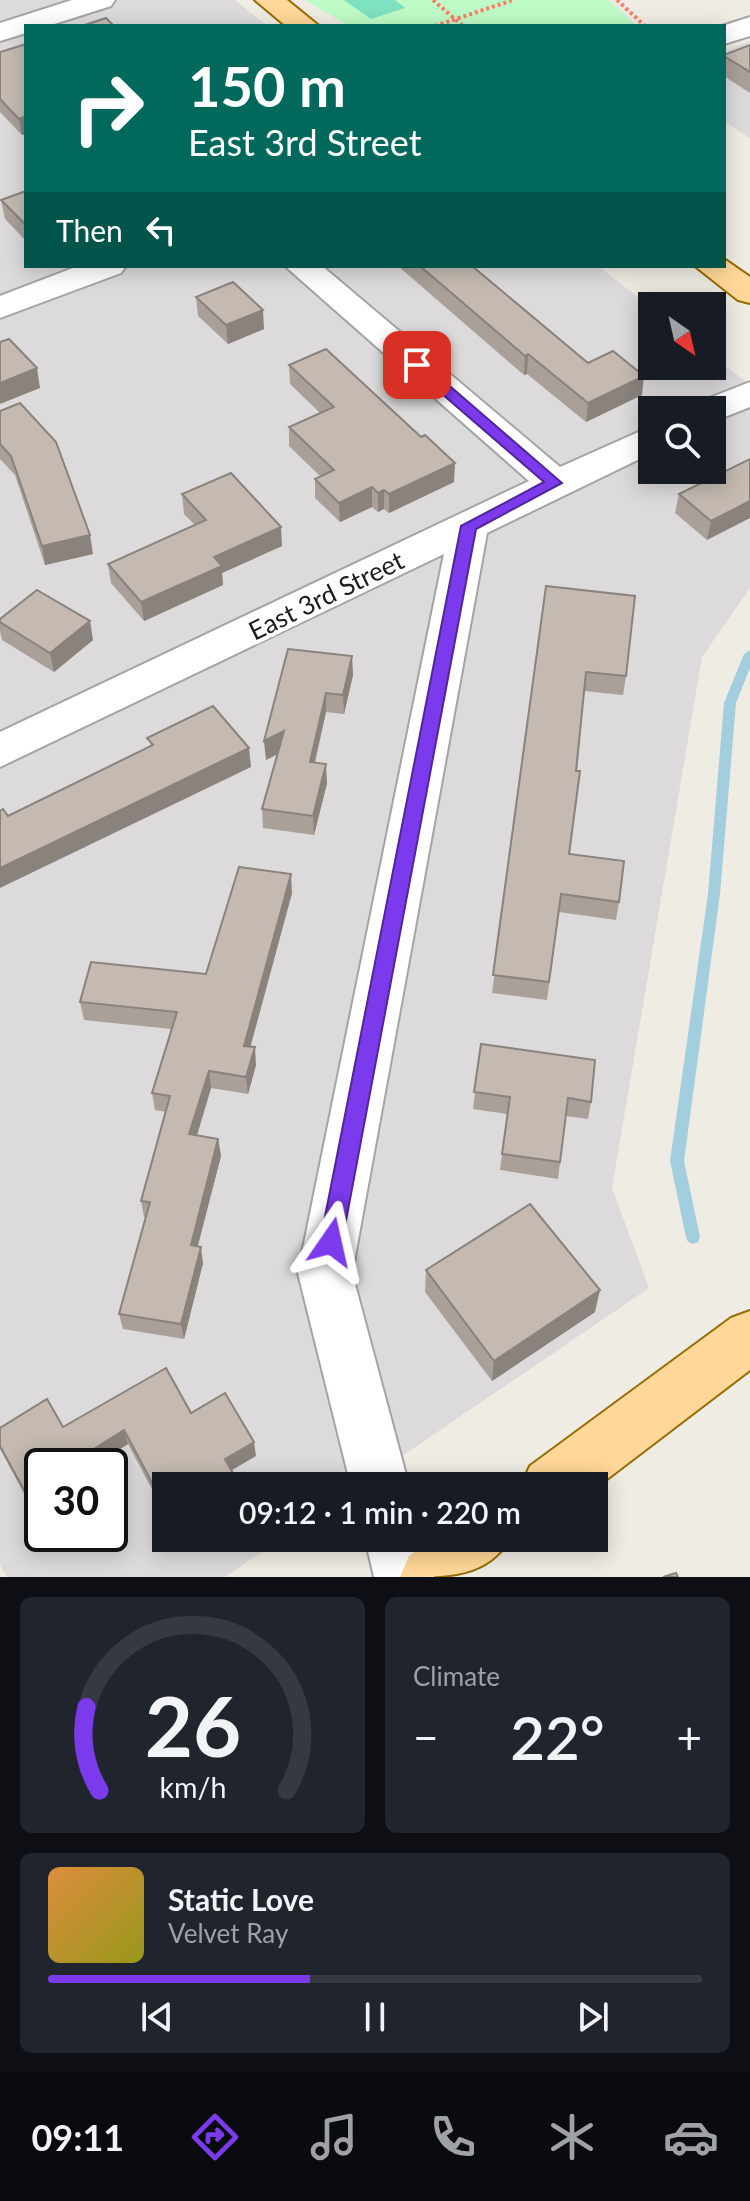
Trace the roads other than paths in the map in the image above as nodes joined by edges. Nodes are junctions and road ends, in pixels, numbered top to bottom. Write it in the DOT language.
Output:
graph roads {
  1 [pos="101,0"];
  2 [pos="269,0"];
  3 [pos="24,24"];
  4 [pos="25,24"];
  5 [pos="302,24"];
  6 [pos="0,32"];
  7 [pos="104,268"];
  8 [pos="304,268"];
  9 [pos="715,268"];
  10 [pos="750,293"];
  11 [pos="0,308"];
  12 [pos="750,393"];
  13 [pos="726,404"];
  14 [pos="638,444"];
  15 [pos="555,483"];
  16 [pos="469,526"];
  17 [pos="0,751"];
  18 [pos="750,1337"];
  19 [pos="376,1472"];
  20 [pos="569,1472"];
  21 [pos="398,1552"];
  22 [pos="463,1552"];
  23 [pos="404,1577"];
  24 [pos="430,1577"];
  1 -- 4 [label="street"];
  2 -- 5 [label="main road"];
  3 -- 6 [label="street"];
  7 -- 11 [label="street"];
  8 -- 15 [label="street"];
  9 -- 10 [label="main road"];
  12 -- 13 [label="street"];
  14 -- 15 [label="street, East 3rd Street"];
  15 -- 16 [label="street, East 3rd Street"];
  16 -- 17 [label="street, East 3rd Street"];
  16 -- 19 [label="street"];
  18 -- 20 [label="main road"];
  21 -- 23 [label="street"];
  22 -- 24 [label="main road"];
}
